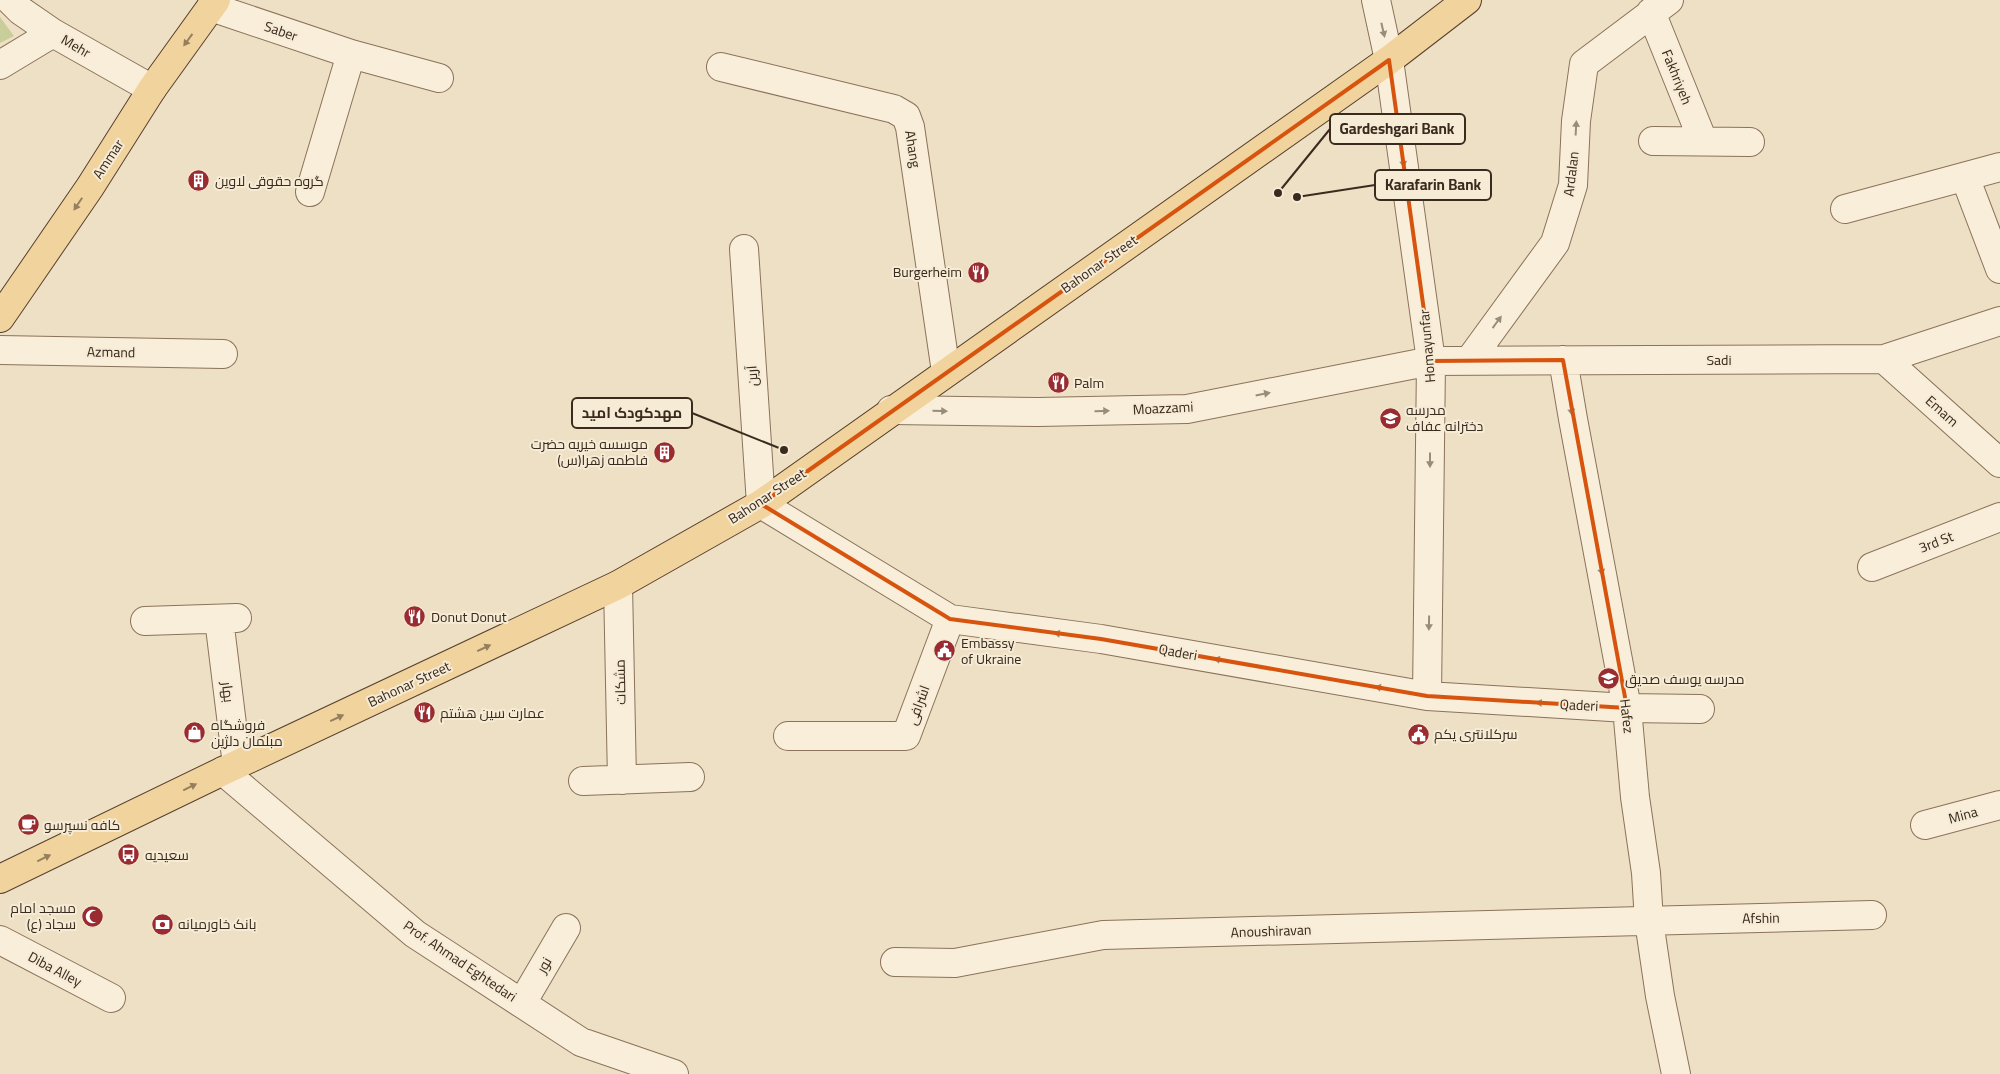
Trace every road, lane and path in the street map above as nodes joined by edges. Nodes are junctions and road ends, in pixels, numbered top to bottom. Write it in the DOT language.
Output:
graph roads {
  1 [pos="10,0"];
  2 [pos="1376,0"];
  3 [pos="1467,0"];
  4 [pos="214,4"];
  5 [pos="1660,6"];
  6 [pos="53,33"];
  7 [pos="350,54"];
  8 [pos="1389,60"];
  9 [pos="0,64"];
  10 [pos="721,66"];
  11 [pos="439,78"];
  12 [pos="152,89"];
  13 [pos="1653,141"];
  14 [pos="1703,141"];
  15 [pos="1750,142"];
  16 [pos="2000,167"];
  17 [pos="1965,177"];
  18 [pos="310,192"];
  19 [pos="1845,209"];
  20 [pos="744,249"];
  21 [pos="2000,269"];
  22 [pos="0,318"];
  23 [pos="2000,321"];
  24 [pos="0,350"];
  25 [pos="223,354"];
  26 [pos="1884,359"];
  27 [pos="1563,360"];
  28 [pos="1431,361"];
  29 [pos="1469,361"];
  30 [pos="946,372"];
  31 [pos="891,410"];
  32 [pos="2000,463"];
  33 [pos="761,504"];
  34 [pos="2000,517"];
  35 [pos="1872,567"];
  36 [pos="618,585"];
  37 [pos="950,618"];
  38 [pos="145,621"];
  39 [pos="1427,696"];
  40 [pos="1627,708"];
  41 [pos="1700,709"];
  42 [pos="788,736"];
  43 [pos="230,768"];
  44 [pos="690,777"];
  45 [pos="622,780"];
  46 [pos="583,781"];
  47 [pos="2000,805"];
  48 [pos="1925,825"];
  49 [pos="0,879"];
  50 [pos="1872,915"];
  51 [pos="1649,921"];
  52 [pos="566,928"];
  53 [pos="0,940"];
  54 [pos="895,962"];
  55 [pos="111,998"];
  56 [pos="522,1003"];
  57 [pos="641,1068"];
  58 [pos="674,1074"];
  59 [pos="1676,1074"];
  1 -- 6 [label="street"];
  2 -- 8 [label="street, Homayunfar, one-way"];
  3 -- 8 [label="main road, Bahonar Street"];
  4 -- 7 [label="street, Saber"];
  4 -- 12 [label="main road, Ammar, one-way"];
  5 -- 14 [label="street, Fakhriyeh"];
  29 -- 5 [label="street, Ardalan, one-way"];
  6 -- 9 [label="street, Mehr"];
  6 -- 12 [label="street, Mehr"];
  7 -- 11 [label="street, Saber"];
  7 -- 18 [label="street"];
  8 -- 28 [label="street, Homayunfar, one-way"];
  8 -- 30 [label="main road, Bahonar Street"];
  10 -- 30 [label="street, Ahang"];
  12 -- 22 [label="main road, Ammar, one-way"];
  13 -- 14 [label="street"];
  14 -- 15 [label="street"];
  16 -- 17 [label="street"];
  17 -- 19 [label="street"];
  17 -- 21 [label="street"];
  20 -- 33 [label="street, آرین"];
  23 -- 26 [label="street, Sadi"];
  24 -- 25 [label="street, Azmand"];
  26 -- 27 [label="street, Sadi"];
  26 -- 32 [label="street, Emam"];
  27 -- 29 [label="street, Sadi"];
  27 -- 40 [label="street, Hafez, one-way"];
  28 -- 29 [label="street, Sadi"];
  31 -- 28 [label="street, Moazzami, one-way"];
  28 -- 39 [label="street, Homayunfar, one-way"];
  30 -- 31 [label="main road, Bahonar Street"];
  31 -- 33 [label="main road, Bahonar Street"];
  33 -- 36 [label="main road, Bahonar Street"];
  33 -- 37 [label="street, Qaderi"];
  34 -- 35 [label="street, 3rd St"];
  43 -- 36 [label="main road, Bahonar Street, one-way"];
  36 -- 45 [label="street, مشکات"];
  39 -- 37 [label="street, Qaderi, one-way"];
  37 -- 42 [label="street, اشرافی"];
  38 -- 43 [label="street, بهار"];
  40 -- 39 [label="street, Qaderi, one-way"];
  40 -- 41 [label="street, Qaderi"];
  40 -- 51 [label="street, Hafez"];
  49 -- 43 [label="main road, Bahonar Street, one-way"];
  43 -- 56 [label="street, Prof. Ahmad Eghtedari"];
  44 -- 45 [label="street"];
  45 -- 46 [label="street"];
  47 -- 48 [label="street, Mina"];
  50 -- 51 [label="street, Afshin"];
  51 -- 54 [label="street, Anoushiravan"];
  51 -- 59 [label="street, Hafez"];
  52 -- 56 [label="street, نور"];
  53 -- 55 [label="street, Diba Alley"];
  56 -- 57 [label="street, Prof. Ahmad Eghtedari"];
  57 -- 58 [label="street, Prof. Ahmad Eghtedari"];
}
